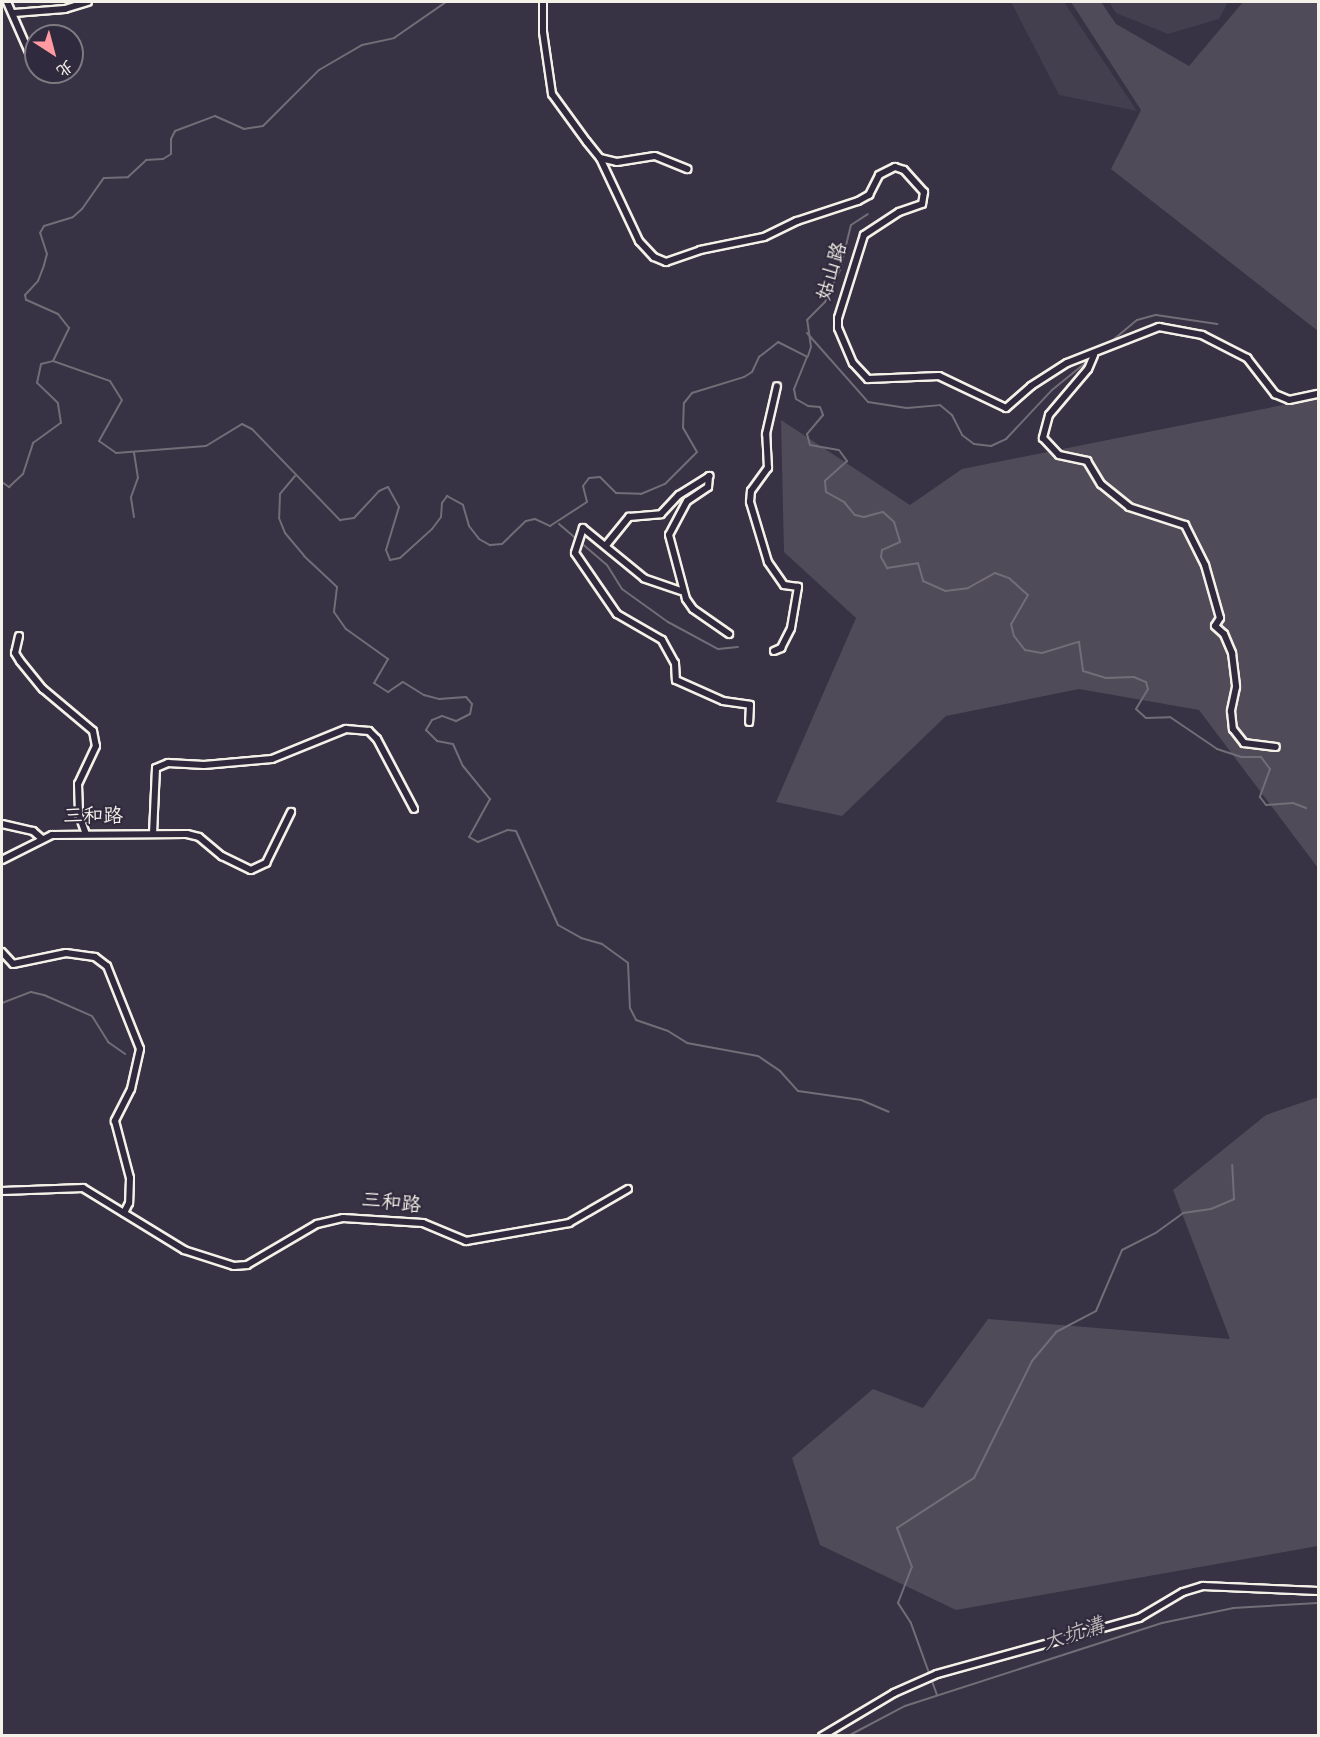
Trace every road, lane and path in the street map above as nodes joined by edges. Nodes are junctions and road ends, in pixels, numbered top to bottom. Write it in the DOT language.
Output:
graph roads {
  1 [pos="7,2"];
  2 [pos="88,2"];
  3 [pos="543,2"];
  4 [pos="14,12"];
  5 [pos="24,39"];
  6 [pos="600,158"];
  7 [pos="688,169"];
  8 [pos="1094,355"];
  9 [pos="777,386"];
  10 [pos="1318,394"];
  11 [pos="607,544"];
  12 [pos="681,591"];
  13 [pos="729,634"];
  14 [pos="19,636"];
  15 [pos="774,651"];
  16 [pos="748,722"];
  17 [pos="1276,747"];
  18 [pos="414,809"];
  19 [pos="291,813"];
  20 [pos="2,824"];
  21 [pos="86,834"];
  22 [pos="153,834"];
  23 [pos="41,838"];
  24 [pos="2,860"];
  25 [pos="2,952"];
  26 [pos="628,1189"];
  27 [pos="2,1191"];
  28 [pos="124,1213"];
  29 [pos="1318,1591"];
  30 [pos="822,1736"];
  1 -- 4 [label="street"];
  2 -- 4 [label="street"];
  3 -- 6 [label="street, 姑山路"];
  4 -- 5 [label="street"];
  6 -- 7 [label="street"];
  6 -- 8 [label="street, 姑山路"];
  8 -- 10 [label="street"];
  8 -- 17 [label="street"];
  9 -- 15 [label="street"];
  11 -- 12 [label="street"];
  11 -- 12 [label="street"];
  11 -- 16 [label="street"];
  12 -- 13 [label="street"];
  14 -- 21 [label="street"];
  18 -- 22 [label="street"];
  19 -- 22 [label="street, 三和路"];
  20 -- 23 [label="street"];
  21 -- 22 [label="street, 三和路"];
  21 -- 23 [label="street, 三和路"];
  23 -- 24 [label="street, 三和路"];
  25 -- 28 [label="street"];
  26 -- 28 [label="street, 三和路"];
  27 -- 28 [label="street, 三和路"];
  29 -- 30 [label="street"];
}
